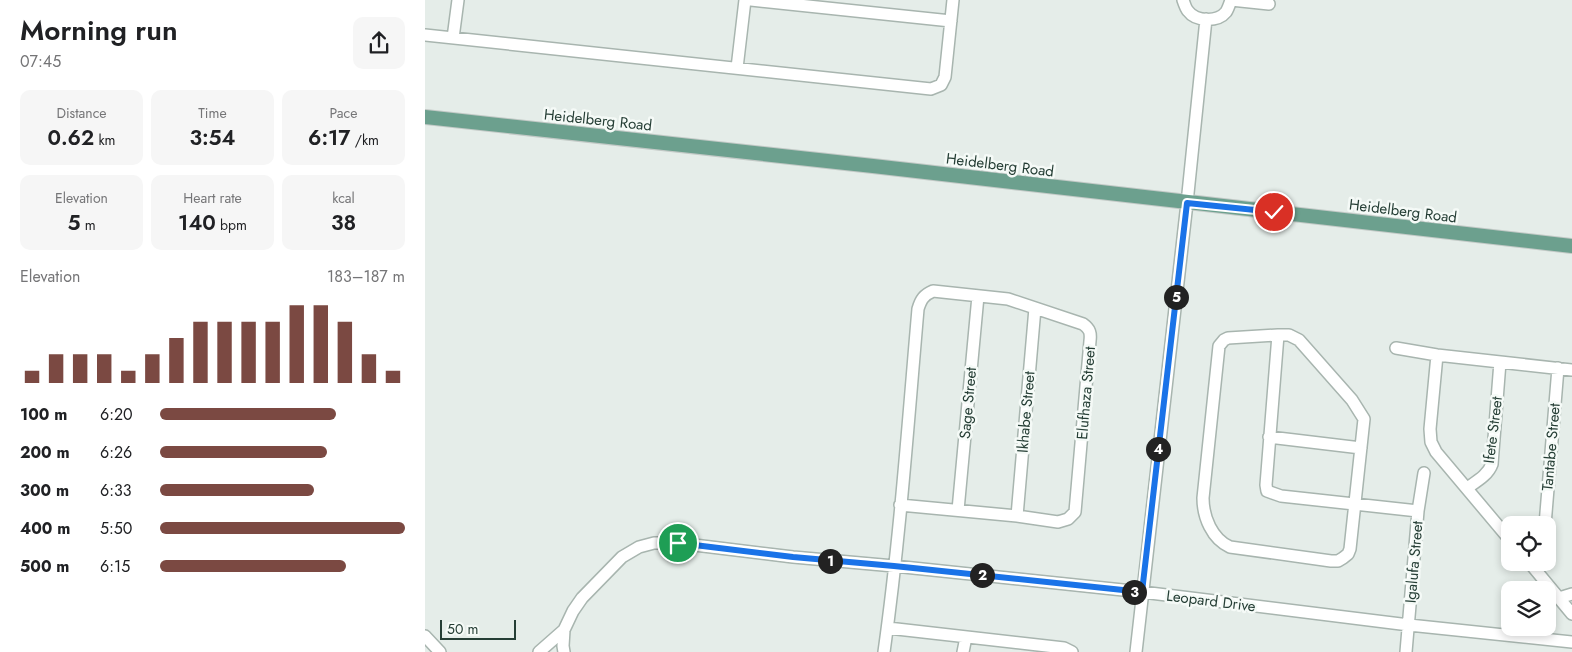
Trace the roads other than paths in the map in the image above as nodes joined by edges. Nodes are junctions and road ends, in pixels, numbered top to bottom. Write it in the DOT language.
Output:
graph roads {
  1 [pos="458,0"];
  2 [pos="745,0"];
  3 [pos="751,0"];
  4 [pos="953,0"];
  5 [pos="1183,0"];
  6 [pos="1231,0"];
  7 [pos="1269,4"];
  8 [pos="1206,19"];
  9 [pos="951,21"];
  10 [pos="425,35"];
  11 [pos="453,38"];
  12 [pos="737,68"];
  13 [pos="425,117"];
  14 [pos="1187,203"];
  15 [pos="1572,246"];
  16 [pos="978,296"];
  17 [pos="1035,308"];
  18 [pos="1278,335"];
  19 [pos="1395,348"];
  20 [pos="1437,356"];
  21 [pos="1500,362"];
  22 [pos="1558,368"];
  23 [pos="1572,370"];
  24 [pos="1269,437"];
  25 [pos="1361,448"];
  26 [pos="1424,473"];
  27 [pos="1467,488"];
  28 [pos="1356,504"];
  29 [pos="900,505"];
  30 [pos="958,510"];
  31 [pos="1418,511"];
  32 [pos="1017,516"];
  33 [pos="1546,516"];
  34 [pos="1501,529"];
  35 [pos="894,566"];
  36 [pos="1536,571"];
  37 [pos="1142,592"];
  38 [pos="1572,594"];
  39 [pos="1559,598"];
  40 [pos="1572,614"];
  41 [pos="1409,625"];
  42 [pos="887,628"];
  43 [pos="565,630"];
  44 [pos="425,636"];
  45 [pos="966,638"];
  46 [pos="1572,642"];
  47 [pos="1025,648"];
  48 [pos="440,652"];
  49 [pos="539,652"];
  50 [pos="564,652"];
  51 [pos="884,652"];
  52 [pos="963,652"];
  53 [pos="1072,652"];
  54 [pos="1136,652"];
  55 [pos="1406,652"];
  1 -- 11 [label="street"];
  2 -- 12 [label="street"];
  3 -- 9 [label="street"];
  4 -- 9 [label="street"];
  5 -- 8 [label="street"];
  6 -- 7 [label="street"];
  6 -- 8 [label="street"];
  8 -- 14 [label="street"];
  9 -- 12 [label="street"];
  10 -- 11 [label="street"];
  11 -- 12 [label="street"];
  13 -- 14 [label="main road, Heidelberg Road"];
  14 -- 15 [label="main road, Heidelberg Road"];
  14 -- 37 [label="street"];
  16 -- 17 [label="street, Elufhaza Street"];
  16 -- 29 [label="street, Elufhaza Street"];
  16 -- 30 [label="street, Sage Street"];
  17 -- 32 [label="street, Ikhabe Street"];
  17 -- 32 [label="street, Elufhaza Street"];
  18 -- 24 [label="street"];
  18 -- 25 [label="street"];
  18 -- 28 [label="street"];
  19 -- 20 [label="street"];
  20 -- 21 [label="street"];
  20 -- 27 [label="street"];
  21 -- 22 [label="street"];
  21 -- 27 [label="street, Ifete Street"];
  22 -- 23 [label="street"];
  22 -- 33 [label="street, Tantabe Street"];
  24 -- 25 [label="street"];
  24 -- 28 [label="street"];
  25 -- 28 [label="street"];
  26 -- 31 [label="street, Igalufa Street"];
  27 -- 34 [label="street"];
  28 -- 31 [label="street"];
  29 -- 30 [label="street, Elufhaza Street"];
  29 -- 35 [label="street, Elufhaza Street"];
  30 -- 32 [label="street, Elufhaza Street"];
  31 -- 41 [label="street, Igalufa Street"];
  35 -- 37 [label="street, Leopard Drive"];
  35 -- 42 [label="street, Elufhaza Street"];
  35 -- 43 [label="street, Leopard Drive"];
  36 -- 39 [label="street"];
  37 -- 41 [label="street, Leopard Drive"];
  37 -- 54 [label="street"];
  38 -- 39 [label="street"];
  39 -- 40 [label="street"];
  41 -- 46 [label="street, Leopard Drive"];
  41 -- 55 [label="street, Igalufa Street"];
  42 -- 45 [label="street"];
  42 -- 51 [label="street, Elufhaza Street"];
  43 -- 49 [label="street, Leopard Drive"];
  43 -- 50 [label="street"];
  44 -- 48 [label="street"];
  45 -- 47 [label="street"];
  45 -- 52 [label="street"];
  47 -- 53 [label="street"];
}
